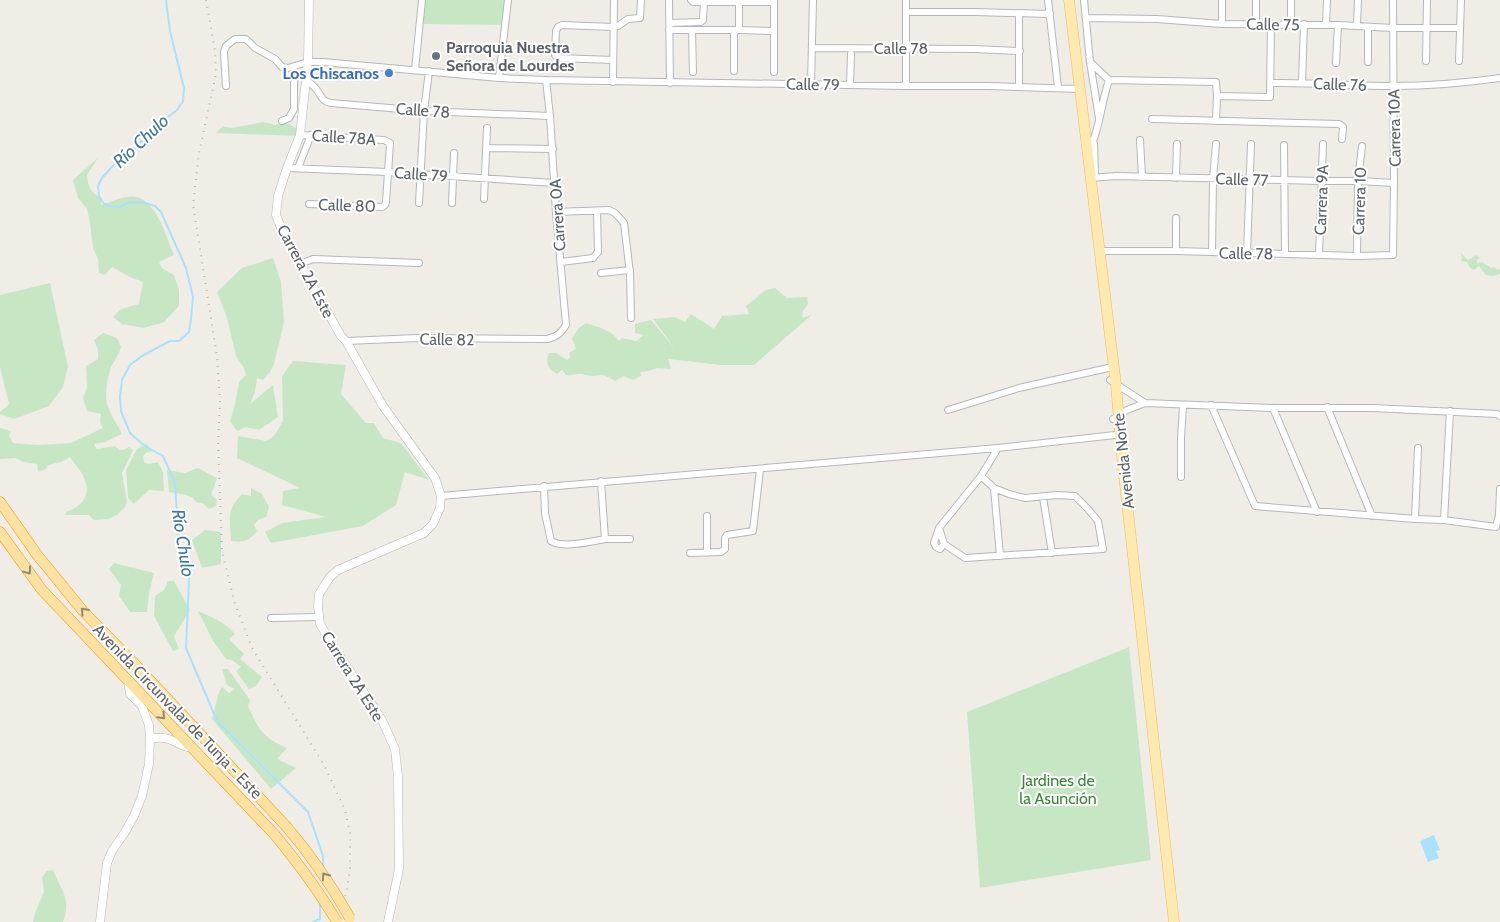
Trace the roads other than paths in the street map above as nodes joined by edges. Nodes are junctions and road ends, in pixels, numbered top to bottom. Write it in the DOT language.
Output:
graph roads {
  1 [pos="309,0"];
  2 [pos="422,0"];
  3 [pos="508,0"];
  4 [pos="614,0"];
  5 [pos="641,0"];
  6 [pos="669,0"];
  7 [pos="691,0"];
  8 [pos="813,0"];
  9 [pos="906,0"];
  10 [pos="1048,0"];
  11 [pos="1064,0"];
  12 [pos="1069,0"];
  13 [pos="1084,0"];
  14 [pos="1222,0"];
  15 [pos="1256,0"];
  16 [pos="1291,0"];
  17 [pos="1327,0"];
  18 [pos="1358,0"];
  19 [pos="1393,0"];
  20 [pos="1428,0"];
  21 [pos="1461,0"];
  22 [pos="735,1"];
  23 [pos="774,1"];
  24 [pos="704,2"];
  25 [pos="906,12"];
  26 [pos="1019,14"];
  27 [pos="1050,14"];
  28 [pos="1086,18"];
  29 [pos="1256,23"];
  30 [pos="1222,24"];
  31 [pos="1271,24"];
  32 [pos="1290,24"];
  33 [pos="1304,24"];
  34 [pos="1326,25"];
  35 [pos="1338,25"];
  36 [pos="670,26"];
  37 [pos="1357,26"];
  38 [pos="1368,26"];
  39 [pos="613,27"];
  40 [pos="1393,28"];
  41 [pos="1427,28"];
  42 [pos="1460,28"];
  43 [pos="692,30"];
  44 [pos="737,30"];
  45 [pos="774,31"];
  46 [pos="812,48"];
  47 [pos="906,48"];
  48 [pos="1020,50"];
  49 [pos="851,54"];
  50 [pos="613,60"];
  51 [pos="1426,61"];
  52 [pos="1459,61"];
  53 [pos="308,62"];
  54 [pos="1090,62"];
  55 [pos="1368,62"];
  56 [pos="1336,63"];
  57 [pos="294,67"];
  58 [pos="415,70"];
  59 [pos="429,71"];
  60 [pos="734,71"];
  61 [pos="693,72"];
  62 [pos="774,72"];
  63 [pos="499,78"];
  64 [pos="1500,78"];
  65 [pos="306,80"];
  66 [pos="546,80"];
  67 [pos="1109,80"];
  68 [pos="612,82"];
  69 [pos="1302,82"];
  70 [pos="670,83"];
  71 [pos="1270,83"];
  72 [pos="811,84"];
  73 [pos="850,85"];
  74 [pos="226,86"];
  75 [pos="906,86"];
  76 [pos="1393,86"];
  77 [pos="1019,87"];
  78 [pos="1058,88"];
  79 [pos="1077,89"];
  80 [pos="1217,96"];
  81 [pos="424,111"];
  82 [pos="550,116"];
  83 [pos="1099,118"];
  84 [pos="1152,120"];
  85 [pos="282,121"];
  86 [pos="1216,121"];
  87 [pos="487,128"];
  88 [pos="300,135"];
  89 [pos="311,135"];
  90 [pos="1342,138"];
  91 [pos="1140,140"];
  92 [pos="1094,141"];
  93 [pos="1177,144"];
  94 [pos="1216,144"];
  95 [pos="1251,144"];
  96 [pos="1323,144"];
  97 [pos="1284,145"];
  98 [pos="1362,146"];
  99 [pos="486,148"];
  100 [pos="553,149"];
  101 [pos="454,153"];
  102 [pos="1088,153"];
  103 [pos="287,168"];
  104 [pos="298,168"];
  105 [pos="388,172"];
  106 [pos="421,174"];
  107 [pos="454,176"];
  108 [pos="1142,177"];
  109 [pos="1093,178"];
  110 [pos="1176,178"];
  111 [pos="1213,178"];
  112 [pos="485,179"];
  113 [pos="1250,179"];
  114 [pos="1285,180"];
  115 [pos="1358,181"];
  116 [pos="556,182"];
  117 [pos="1322,182"];
  118 [pos="1394,183"];
  119 [pos="484,199"];
  120 [pos="419,203"];
  121 [pos="452,203"];
  122 [pos="309,204"];
  123 [pos="597,211"];
  124 [pos="556,212"];
  125 [pos="1176,218"];
  126 [pos="1099,251"];
  127 [pos="1176,251"];
  128 [pos="1212,252"];
  129 [pos="1247,253"];
  130 [pos="1285,254"];
  131 [pos="1319,255"];
  132 [pos="1393,255"];
  133 [pos="1357,256"];
  134 [pos="561,262"];
  135 [pos="419,263"];
  136 [pos="300,264"];
  137 [pos="630,270"];
  138 [pos="601,272"];
  139 [pos="631,318"];
  140 [pos="344,339"];
  141 [pos="547,340"];
  142 [pos="1108,368"];
  143 [pos="1113,383"];
  144 [pos="1144,403"];
  145 [pos="1183,405"];
  146 [pos="1211,405"];
  147 [pos="1327,407"];
  148 [pos="1273,408"];
  149 [pos="948,410"];
  150 [pos="1450,411"];
  151 [pos="1500,416"];
  152 [pos="1116,417"];
  153 [pos="1115,435"];
  154 [pos="998,448"];
  155 [pos="1418,448"];
  156 [pos="760,469"];
  157 [pos="981,476"];
  158 [pos="1181,477"];
  159 [pos="601,481"];
  160 [pos="544,486"];
  161 [pos="994,488"];
  162 [pos="1500,489"];
  163 [pos="441,496"];
  164 [pos="1043,497"];
  165 [pos="0,502"];
  166 [pos="1317,512"];
  167 [pos="707,516"];
  168 [pos="1372,516"];
  169 [pos="1415,520"];
  170 [pos="1444,520"];
  171 [pos="940,528"];
  172 [pos="0,532"];
  173 [pos="605,539"];
  174 [pos="630,539"];
  175 [pos="944,544"];
  176 [pos="690,553"];
  177 [pos="707,553"];
  178 [pos="1052,553"];
  179 [pos="1000,556"];
  180 [pos="319,617"];
  181 [pos="271,618"];
  182 [pos="128,680"];
  183 [pos="150,739"];
  184 [pos="193,748"];
  185 [pos="351,920"];
  186 [pos="100,922"];
  187 [pos="337,922"];
  188 [pos="388,922"];
  189 [pos="1168,922"];
  190 [pos="1174,922"];
  1 -- 53 [label="street, Carrera 2A Este"];
  2 -- 58 [label="street"];
  3 -- 63 [label="street"];
  4 -- 39 [label="street"];
  5 -- 39 [label="street"];
  6 -- 36 [label="street"];
  7 -- 24 [label="street"];
  8 -- 46 [label="street"];
  9 -- 25 [label="street"];
  10 -- 27 [label="street"];
  11 -- 79 [label="main road, Avenida Norte"];
  12 -- 79 [label="main road, Avenida Norte"];
  13 -- 28 [label="street"];
  14 -- 30 [label="street"];
  15 -- 29 [label="street"];
  16 -- 32 [label="street"];
  17 -- 34 [label="street"];
  18 -- 37 [label="street"];
  19 -- 40 [label="street, Carrera 10A"];
  20 -- 41 [label="street"];
  21 -- 42 [label="street"];
  22 -- 23 [label="street"];
  22 -- 24 [label="street"];
  22 -- 44 [label="street"];
  23 -- 45 [label="street"];
  24 -- 36 [label="street"];
  25 -- 26 [label="street"];
  25 -- 47 [label="street"];
  26 -- 27 [label="street"];
  26 -- 48 [label="street"];
  27 -- 78 [label="street"];
  28 -- 30 [label="street, Calle 75"];
  28 -- 54 [label="street"];
  29 -- 30 [label="street, Calle 75"];
  29 -- 31 [label="street, Calle 75"];
  31 -- 32 [label="street, Calle 75"];
  31 -- 71 [label="street"];
  32 -- 33 [label="street, Calle 75"];
  33 -- 34 [label="street, Calle 75"];
  33 -- 69 [label="street"];
  34 -- 35 [label="street, Calle 75"];
  35 -- 37 [label="street, Calle 75"];
  35 -- 56 [label="street"];
  36 -- 43 [label="street"];
  36 -- 70 [label="street"];
  37 -- 38 [label="street, Calle 75"];
  38 -- 40 [label="street, Calle 75"];
  38 -- 55 [label="street"];
  39 -- 50 [label="street"];
  39 -- 50 [label="street"];
  40 -- 41 [label="street, Calle 75"];
  40 -- 76 [label="street, Carrera 10A"];
  41 -- 42 [label="street, Calle 75"];
  41 -- 51 [label="street"];
  42 -- 52 [label="street"];
  43 -- 44 [label="street"];
  43 -- 61 [label="street"];
  44 -- 45 [label="street"];
  44 -- 60 [label="street"];
  45 -- 62 [label="street"];
  46 -- 47 [label="street, Calle 78"];
  46 -- 72 [label="street"];
  47 -- 48 [label="street, Calle 78"];
  47 -- 75 [label="street"];
  48 -- 77 [label="street"];
  49 -- 73 [label="street"];
  50 -- 68 [label="street"];
  53 -- 57 [label="street"];
  53 -- 58 [label="street, Calle 79"];
  53 -- 65 [label="street, Carrera 2A Este"];
  54 -- 67 [label="street"];
  54 -- 83 [label="street"];
  57 -- 74 [label="street"];
  57 -- 85 [label="street"];
  58 -- 59 [label="street, Calle 79"];
  59 -- 63 [label="street, Calle 79"];
  59 -- 81 [label="street"];
  63 -- 66 [label="street, Calle 79"];
  64 -- 76 [label="street, Calle 76"];
  65 -- 81 [label="street, Calle 78"];
  65 -- 88 [label="street, Carrera 2A Este"];
  66 -- 68 [label="street, Calle 79"];
  66 -- 82 [label="street, Carrera 0A"];
  67 -- 80 [label="street"];
  67 -- 83 [label="street"];
  68 -- 70 [label="street, Calle 79"];
  69 -- 71 [label="street, Calle 76"];
  69 -- 76 [label="street, Calle 76"];
  70 -- 72 [label="street, Calle 79"];
  71 -- 80 [label="street"];
  72 -- 73 [label="street, Calle 79"];
  73 -- 75 [label="street, Calle 79"];
  75 -- 77 [label="street, Calle 79"];
  76 -- 118 [label="street, Carrera 10A"];
  77 -- 78 [label="street, Calle 79"];
  78 -- 79 [label="street, Calle 79"];
  79 -- 102 [label="main road, Avenida Norte"];
  79 -- 142 [label="main road, Avenida Norte"];
  80 -- 86 [label="street"];
  81 -- 82 [label="street, Calle 78"];
  81 -- 106 [label="street"];
  82 -- 100 [label="street, Carrera 0A"];
  83 -- 92 [label="street"];
  84 -- 86 [label="street"];
  86 -- 90 [label="street"];
  87 -- 99 [label="street"];
  88 -- 89 [label="street, Calle 78A"];
  88 -- 103 [label="street, Carrera 2A Este"];
  89 -- 104 [label="street"];
  89 -- 105 [label="street, Calle 78A"];
  91 -- 108 [label="street"];
  92 -- 102 [label="street"];
  92 -- 109 [label="street"];
  93 -- 110 [label="street"];
  94 -- 111 [label="street"];
  95 -- 113 [label="street"];
  96 -- 117 [label="street, Carrera 9A"];
  97 -- 114 [label="street"];
  98 -- 115 [label="street, Carrera 10"];
  99 -- 100 [label="street"];
  99 -- 112 [label="street"];
  100 -- 116 [label="street, Carrera 0A"];
  101 -- 107 [label="street"];
  102 -- 109 [label="main road, Avenida Norte"];
  103 -- 104 [label="street, Calle 79"];
  103 -- 136 [label="street, Carrera 2A Este"];
  104 -- 105 [label="street, Calle 79"];
  105 -- 106 [label="street, Calle 79"];
  105 -- 122 [label="street, Calle 80"];
  106 -- 107 [label="street, Calle 79"];
  106 -- 120 [label="street"];
  107 -- 112 [label="street, Calle 79"];
  107 -- 121 [label="street"];
  108 -- 109 [label="street, Calle 77"];
  108 -- 110 [label="street, Calle 77"];
  109 -- 126 [label="main road, Avenida Norte"];
  110 -- 111 [label="street, Calle 77"];
  111 -- 113 [label="street, Calle 77"];
  111 -- 128 [label="street"];
  112 -- 116 [label="street, Calle 79"];
  112 -- 119 [label="street"];
  113 -- 114 [label="street, Calle 77"];
  113 -- 129 [label="street"];
  114 -- 117 [label="street, Calle 77"];
  114 -- 130 [label="street"];
  115 -- 117 [label="street, Calle 77"];
  115 -- 118 [label="street, Calle 77"];
  115 -- 133 [label="street, Carrera 10"];
  116 -- 124 [label="street, Carrera 0A"];
  117 -- 131 [label="street, Carrera 9A"];
  118 -- 132 [label="street, Carrera 10A"];
  123 -- 124 [label="street"];
  123 -- 134 [label="street"];
  123 -- 137 [label="street"];
  124 -- 134 [label="street, Carrera 0A"];
  125 -- 127 [label="street"];
  126 -- 127 [label="street, Calle 78"];
  126 -- 143 [label="main road, Avenida Norte"];
  127 -- 128 [label="street, Calle 78"];
  128 -- 129 [label="street, Calle 78"];
  129 -- 130 [label="street, Calle 78"];
  130 -- 131 [label="street, Calle 78"];
  131 -- 133 [label="street, Calle 78"];
  132 -- 133 [label="street, Calle 78"];
  134 -- 141 [label="street, Carrera 0A"];
  135 -- 136 [label="street"];
  136 -- 140 [label="street, Carrera 2A Este"];
  137 -- 138 [label="street"];
  137 -- 139 [label="street"];
  140 -- 141 [label="street, Calle 82"];
  140 -- 163 [label="street, Carrera 2A Este"];
  142 -- 143 [label="main road, Avenida Norte"];
  142 -- 149 [label="street"];
  143 -- 144 [label="street"];
  143 -- 152 [label="main road, Avenida Norte"];
  144 -- 145 [label="street"];
  144 -- 152 [label="street"];
  145 -- 146 [label="street"];
  145 -- 158 [label="street"];
  146 -- 148 [label="street"];
  146 -- 166 [label="street"];
  147 -- 148 [label="street"];
  147 -- 150 [label="street"];
  147 -- 168 [label="street"];
  148 -- 166 [label="street"];
  150 -- 151 [label="street"];
  150 -- 170 [label="street"];
  152 -- 153 [label="main road, Avenida Norte"];
  152 -- 190 [label="main road, Avenida Norte"];
  153 -- 154 [label="street"];
  153 -- 189 [label="main road, Avenida Norte"];
  154 -- 156 [label="street"];
  154 -- 157 [label="street"];
  155 -- 169 [label="street"];
  156 -- 159 [label="street"];
  156 -- 177 [label="street"];
  157 -- 161 [label="street"];
  157 -- 171 [label="street"];
  159 -- 160 [label="street"];
  159 -- 173 [label="street"];
  160 -- 163 [label="street"];
  160 -- 173 [label="street"];
  161 -- 164 [label="street"];
  161 -- 179 [label="street"];
  162 -- 170 [label="street"];
  163 -- 180 [label="street, Carrera 2A Este"];
  164 -- 178 [label="street"];
  164 -- 178 [label="street"];
  185 -- 165 [label="highway, Avenida Circunvalar de Tunja - Este, one-way, bridge"];
  166 -- 168 [label="street"];
  167 -- 177 [label="street"];
  168 -- 169 [label="street"];
  169 -- 170 [label="street"];
  171 -- 175 [label="street"];
  171 -- 175 [label="street"];
  172 -- 182 [label="highway, Avenida Circunvalar de Tunja - Este, one-way"];
  173 -- 174 [label="street"];
  175 -- 179 [label="street"];
  176 -- 177 [label="street"];
  178 -- 179 [label="street"];
  180 -- 181 [label="street"];
  180 -- 188 [label="street, Carrera 2A Este"];
  182 -- 183 [label="street"];
  182 -- 184 [label="highway, Avenida Circunvalar de Tunja - Este, one-way"];
  183 -- 184 [label="street"];
  183 -- 186 [label="street"];
  184 -- 187 [label="highway, Avenida Circunvalar de Tunja - Este, bridge"];
}
